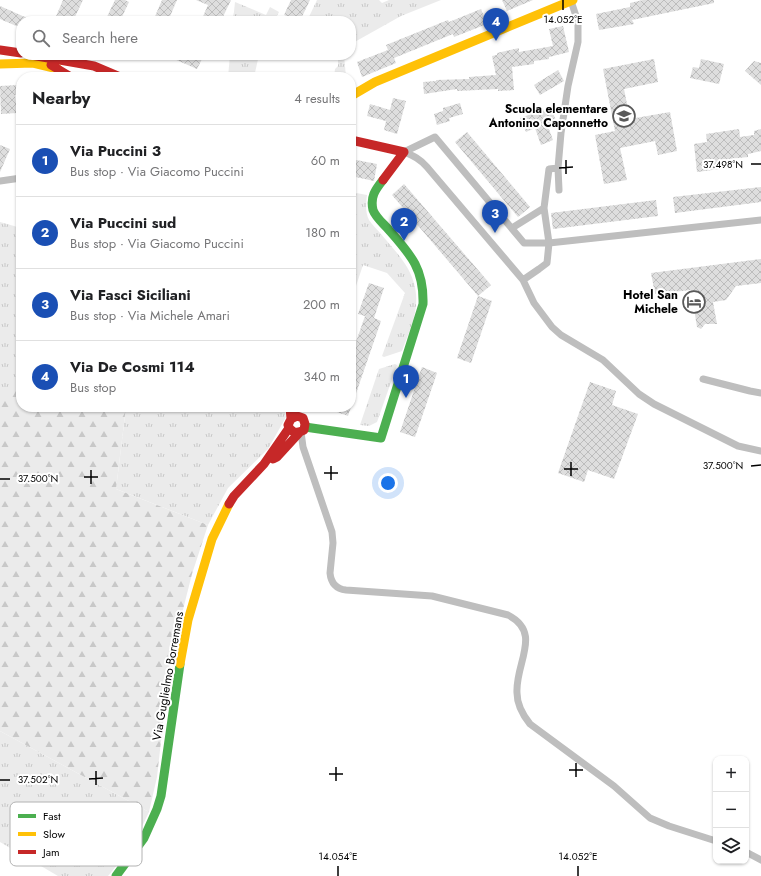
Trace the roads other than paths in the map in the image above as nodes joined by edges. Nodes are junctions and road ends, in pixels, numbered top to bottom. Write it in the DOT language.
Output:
graph roads {
  1 [pos="572,0"];
  2 [pos="0,50"];
  3 [pos="16,52"];
  4 [pos="40,60"];
  5 [pos="59,60"];
  6 [pos="0,64"];
  7 [pos="58,69"];
  8 [pos="63,72"];
  9 [pos="108,72"];
  10 [pos="356,93"];
  11 [pos="356,141"];
  12 [pos="404,152"];
  13 [pos="558,168"];
  14 [pos="16,179"];
  15 [pos="0,181"];
  16 [pos="559,190"];
  17 [pos="544,208"];
  18 [pos="761,220"];
  19 [pos="512,228"];
  20 [pos="549,243"];
  21 [pos="523,280"];
  22 [pos="703,379"];
  23 [pos="761,393"];
  24 [pos="290,412"];
  25 [pos="301,412"];
  26 [pos="290,423"];
  27 [pos="302,428"];
  28 [pos="761,451"];
  29 [pos="264,464"];
  30 [pos="713,840"];
  31 [pos="142,841"];
  32 [pos="749,854"];
  33 [pos="761,860"];
  34 [pos="123,866"];
  35 [pos="116,876"];
  1 -- 10 [label="main road"];
  1 -- 13 [label="street"];
  2 -- 3 [label="main road"];
  4 -- 7 [label="main road"];
  5 -- 9 [label="main road"];
  6 -- 7 [label="main road"];
  7 -- 8 [label="main road"];
  11 -- 12 [label="main road"];
  12 -- 19 [label="street"];
  12 -- 21 [label="street"];
  12 -- 27 [label="main road"];
  13 -- 16 [label="street"];
  13 -- 17 [label="street"];
  14 -- 15 [label="street"];
  17 -- 19 [label="street"];
  17 -- 20 [label="street"];
  18 -- 20 [label="street"];
  19 -- 20 [label="street"];
  20 -- 21 [label="street"];
  21 -- 28 [label="street"];
  22 -- 23 [label="street"];
  24 -- 26 [label="main road"];
  25 -- 27 [label="main road"];
  26 -- 27 [label="main road"];
  26 -- 27 [label="main road"];
  26 -- 29 [label="main road"];
  27 -- 29 [label="main road"];
  27 -- 30 [label="street"];
  29 -- 31 [label="main road, Via Guglielmo Borremans"];
  32 -- 33 [label="street"];
  34 -- 35 [label="main road, Via Guglielmo Borremans"];
}
